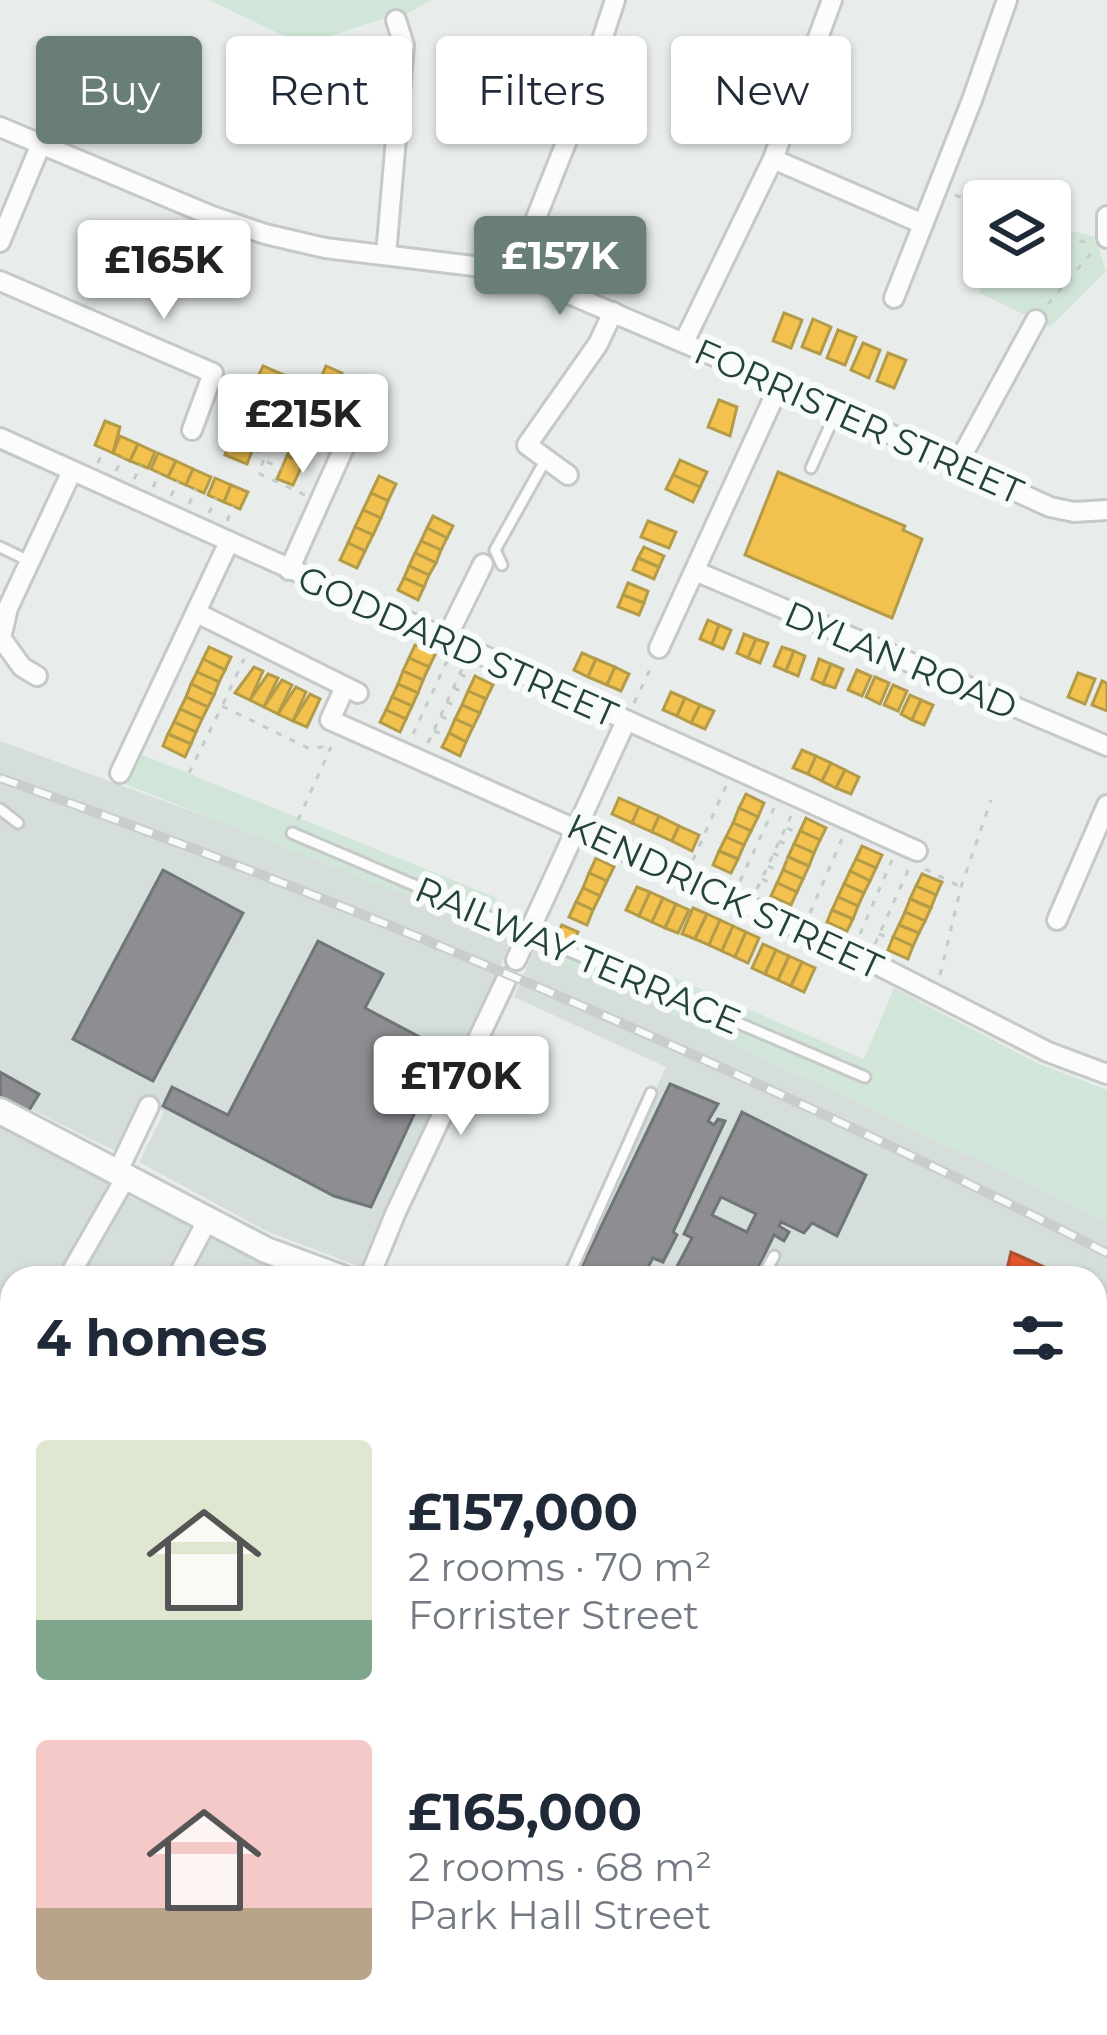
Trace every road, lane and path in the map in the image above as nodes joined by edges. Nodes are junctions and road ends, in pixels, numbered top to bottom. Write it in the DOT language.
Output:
graph roads {
  1 [pos="615,0"];
  2 [pos="832,0"];
  3 [pos="1007,0"];
  4 [pos="396,20"];
  5 [pos="0,127"];
  6 [pos="36,142"];
  7 [pos="41,144"];
  8 [pos="773,158"];
  9 [pos="937,188"];
  10 [pos="963,198"];
  11 [pos="1107,216"];
  12 [pos="923,224"];
  13 [pos="1097,240"];
  14 [pos="0,242"];
  15 [pos="1107,247"];
  16 [pos="386,254"];
  17 [pos="515,272"];
  18 [pos="0,280"];
  19 [pos="893,298"];
  20 [pos="614,311"];
  21 [pos="1036,320"];
  22 [pos="684,342"];
  23 [pos="322,376"];
  24 [pos="780,384"];
  25 [pos="280,386"];
  26 [pos="294,392"];
  27 [pos="274,399"];
  28 [pos="312,399"];
  29 [pos="364,403"];
  30 [pos="288,405"];
  31 [pos="836,410"];
  32 [pos="269,411"];
  33 [pos="283,416"];
  34 [pos="302,423"];
  35 [pos="264,424"];
  36 [pos="192,430"];
  37 [pos="277,430"];
  38 [pos="258,437"];
  39 [pos="0,438"];
  40 [pos="273,440"];
  41 [pos="331,440"];
  42 [pos="292,446"];
  43 [pos="104,448"];
  44 [pos="253,450"];
  45 [pos="123,457"];
  46 [pos="265,458"];
  47 [pos="547,459"];
  48 [pos="98,463"];
  49 [pos="141,465"];
  50 [pos="957,465"];
  51 [pos="282,468"];
  52 [pos="811,468"];
  53 [pos="72,471"];
  54 [pos="116,471"];
  55 [pos="160,473"];
  56 [pos="568,475"];
  57 [pos="134,479"];
  58 [pos="178,482"];
  59 [pos="153,487"];
  60 [pos="314,488"];
  61 [pos="196,489"];
  62 [pos="171,496"];
  63 [pos="216,498"];
  64 [pos="189,504"];
  65 [pos="233,506"];
  66 [pos="1107,510"];
  67 [pos="209,513"];
  68 [pos="228,532"];
  69 [pos="0,548"];
  70 [pos="29,561"];
  71 [pos="492,564"];
  72 [pos="289,570"];
  73 [pos="695,572"];
  74 [pos="197,613"];
  75 [pos="1,639"];
  76 [pos="253,640"];
  77 [pos="447,648"];
  78 [pos="659,648"];
  79 [pos="465,663"];
  80 [pos="430,666"];
  81 [pos="442,672"];
  82 [pos="460,674"];
  83 [pos="37,676"];
  84 [pos="424,678"];
  85 [pos="473,680"];
  86 [pos="436,684"];
  87 [pos="454,688"];
  88 [pos="418,692"];
  89 [pos="467,694"];
  90 [pos="430,697"];
  91 [pos="447,702"];
  92 [pos="412,704"];
  93 [pos="222,706"];
  94 [pos="460,708"];
  95 [pos="424,710"];
  96 [pos="440,716"];
  97 [pos="406,717"];
  98 [pos="626,721"];
  99 [pos="418,723"];
  100 [pos="454,723"];
  101 [pos="340,725"];
  102 [pos="434,730"];
  103 [pos="447,736"];
  104 [pos="332,745"];
  105 [pos="1107,746"];
  106 [pos="412,756"];
  107 [pos="734,768"];
  108 [pos="120,773"];
  109 [pos="189,773"];
  110 [pos="782,790"];
  111 [pos="992,800"];
  112 [pos="1107,805"];
  113 [pos="0,808"];
  114 [pos="850,821"];
  115 [pos="18,823"];
  116 [pos="578,828"];
  117 [pos="752,828"];
  118 [pos="292,833"];
  119 [pos="763,833"];
  120 [pos="799,834"];
  121 [pos="779,841"];
  122 [pos="746,842"];
  123 [pos="793,847"];
  124 [pos="908,847"];
  125 [pos="756,848"];
  126 [pos="773,854"];
  127 [pos="739,856"];
  128 [pos="680,860"];
  129 [pos="787,860"];
  130 [pos="750,862"];
  131 [pos="877,865"];
  132 [pos="768,866"];
  133 [pos="887,870"];
  134 [pos="732,871"];
  135 [pos="781,872"];
  136 [pos="743,876"];
  137 [pos="762,879"];
  138 [pos="871,879"];
  139 [pos="903,883"];
  140 [pos="881,884"];
  141 [pos="776,885"];
  142 [pos="961,887"];
  143 [pos="915,888"];
  144 [pos="865,891"];
  145 [pos="897,895"];
  146 [pos="876,896"];
  147 [pos="910,901"];
  148 [pos="740,903"];
  149 [pos="860,904"];
  150 [pos="891,908"];
  151 [pos="871,909"];
  152 [pos="904,914"];
  153 [pos="853,917"];
  154 [pos="1058,920"];
  155 [pos="885,921"];
  156 [pos="865,922"];
  157 [pos="898,926"];
  158 [pos="802,930"];
  159 [pos="879,934"];
  160 [pos="529,935"];
  161 [pos="892,939"];
  162 [pos="860,956"];
  163 [pos="935,994"];
  164 [pos="1107,1074"];
  165 [pos="865,1077"];
  166 [pos="651,1093"];
  167 [pos="149,1106"];
  168 [pos="0,1111"];
  169 [pos="121,1175"];
  170 [pos="208,1219"];
  171 [pos="774,1256"];
  172 [pos="74,1266"];
  173 [pos="183,1266"];
  174 [pos="294,1266"];
  175 [pos="374,1266"];
  176 [pos="573,1266"];
  177 [pos="769,1266"];
  1 -- 17 [label="street"];
  2 -- 8 [label="street"];
  3 -- 9 [label="street"];
  4 -- 16 [label="street"];
  5 -- 6 [label="street, FORRISTER STREET"];
  7 -- 14 [label="street"];
  7 -- 16 [label="street, FORRISTER STREET"];
  8 -- 12 [label="street"];
  8 -- 22 [label="street"];
  9 -- 10 [label="path"];
  9 -- 12 [label="street"];
  11 -- 13 [label="street"];
  12 -- 19 [label="street"];
  15 -- 21 [label="path"];
  16 -- 17 [label="street, FORRISTER STREET"];
  17 -- 20 [label="street, FORRISTER STREET"];
  18 -- 36 [label="street"];
  20 -- 22 [label="street, FORRISTER STREET"];
  20 -- 47 [label="street"];
  21 -- 50 [label="street"];
  22 -- 24 [label="street, FORRISTER STREET"];
  23 -- 26 [label="path"];
  24 -- 31 [label="street, FORRISTER STREET"];
  24 -- 73 [label="street"];
  25 -- 26 [label="path"];
  26 -- 28 [label="path"];
  26 -- 30 [label="path"];
  27 -- 30 [label="path"];
  29 -- 41 [label="path"];
  29 -- 72 [label="street"];
  30 -- 33 [label="path"];
  31 -- 50 [label="street, FORRISTER STREET"];
  31 -- 52 [label="lane"];
  32 -- 33 [label="path"];
  33 -- 34 [label="path"];
  33 -- 37 [label="path"];
  35 -- 37 [label="path"];
  37 -- 40 [label="path"];
  38 -- 40 [label="path"];
  39 -- 53 [label="street, GODDARD STREET"];
  40 -- 42 [label="path"];
  40 -- 46 [label="path"];
  43 -- 48 [label="path"];
  44 -- 46 [label="path"];
  45 -- 54 [label="path"];
  46 -- 51 [label="path"];
  46 -- 60 [label="path"];
  47 -- 56 [label="street"];
  47 -- 71 [label="lane"];
  49 -- 57 [label="path"];
  50 -- 66 [label="street, FORRISTER STREET"];
  53 -- 68 [label="street, GODDARD STREET"];
  53 -- 70 [label="street"];
  55 -- 59 [label="path"];
  58 -- 62 [label="path"];
  61 -- 64 [label="path"];
  63 -- 67 [label="path"];
  65 -- 68 [label="path"];
  68 -- 72 [label="street, GODDARD STREET"];
  68 -- 74 [label="street"];
  69 -- 70 [label="lane"];
  70 -- 75 [label="street"];
  71 -- 77 [label="street"];
  72 -- 77 [label="street, GODDARD STREET"];
  73 -- 78 [label="street"];
  73 -- 105 [label="street, DYLAN ROAD"];
  74 -- 76 [label="street"];
  74 -- 108 [label="street"];
  75 -- 83 [label="street"];
  76 -- 93 [label="path"];
  76 -- 101 [label="street"];
  77 -- 81 [label="path"];
  77 -- 98 [label="street, GODDARD STREET"];
  78 -- 98 [label="path"];
  79 -- 82 [label="path"];
  80 -- 81 [label="path"];
  81 -- 86 [label="path"];
  82 -- 85 [label="path"];
  82 -- 87 [label="path"];
  84 -- 86 [label="path"];
  86 -- 90 [label="path"];
  87 -- 89 [label="path"];
  87 -- 91 [label="path"];
  88 -- 90 [label="path"];
  90 -- 95 [label="path"];
  91 -- 94 [label="path"];
  91 -- 96 [label="path"];
  92 -- 95 [label="path"];
  93 -- 104 [label="path"];
  93 -- 109 [label="path"];
  95 -- 99 [label="path"];
  96 -- 100 [label="path"];
  96 -- 102 [label="path"];
  97 -- 99 [label="path"];
  98 -- 107 [label="street, GODDARD STREET"];
  98 -- 116 [label="street"];
  99 -- 106 [label="path"];
  101 -- 104 [label="street"];
  101 -- 106 [label="street, KENDRICK STREET"];
  102 -- 103 [label="path"];
  102 -- 106 [label="path"];
  104 -- 118 [label="path"];
  106 -- 116 [label="street, KENDRICK STREET"];
  107 -- 110 [label="street, GODDARD STREET"];
  107 -- 128 [label="path"];
  110 -- 114 [label="street, GODDARD STREET"];
  110 -- 119 [label="path"];
  111 -- 142 [label="path"];
  112 -- 154 [label="street"];
  113 -- 115 [label="lane"];
  114 -- 124 [label="street, GODDARD STREET"];
  114 -- 158 [label="path"];
  116 -- 148 [label="street, KENDRICK STREET"];
  116 -- 160 [label="street"];
  117 -- 119 [label="path"];
  118 -- 160 [label="lane, RAILWAY TERRACE"];
  119 -- 125 [label="path"];
  120 -- 121 [label="path"];
  121 -- 123 [label="path"];
  121 -- 126 [label="path"];
  122 -- 125 [label="path"];
  124 -- 133 [label="path"];
  125 -- 130 [label="path"];
  126 -- 129 [label="path"];
  126 -- 132 [label="path"];
  127 -- 130 [label="path"];
  130 -- 136 [label="path"];
  131 -- 133 [label="path"];
  132 -- 135 [label="path"];
  132 -- 137 [label="path"];
  133 -- 140 [label="path"];
  134 -- 136 [label="path"];
  136 -- 148 [label="path"];
  137 -- 141 [label="path"];
  137 -- 148 [label="path"];
  138 -- 140 [label="path"];
  139 -- 142 [label="path"];
  139 -- 143 [label="path"];
  139 -- 145 [label="path"];
  140 -- 146 [label="path"];
  142 -- 163 [label="path"];
  144 -- 146 [label="path"];
  145 -- 147 [label="path"];
  145 -- 150 [label="path"];
  146 -- 151 [label="path"];
  148 -- 158 [label="street, KENDRICK STREET"];
  149 -- 151 [label="path"];
  150 -- 152 [label="path"];
  150 -- 155 [label="path"];
  151 -- 156 [label="path"];
  153 -- 156 [label="path"];
  155 -- 157 [label="path"];
  155 -- 159 [label="path"];
  156 -- 162 [label="path"];
  158 -- 162 [label="street, KENDRICK STREET"];
  159 -- 161 [label="path"];
  159 -- 162 [label="path"];
  160 -- 165 [label="lane, RAILWAY TERRACE"];
  160 -- 175 [label="street"];
  162 -- 163 [label="street, KENDRICK STREET"];
  163 -- 164 [label="street, KENDRICK STREET"];
  166 -- 176 [label="lane"];
  167 -- 169 [label="street"];
  168 -- 169 [label="street"];
  169 -- 170 [label="street"];
  169 -- 172 [label="street"];
  170 -- 173 [label="street"];
  170 -- 174 [label="street"];
  171 -- 177 [label="lane"];
}
